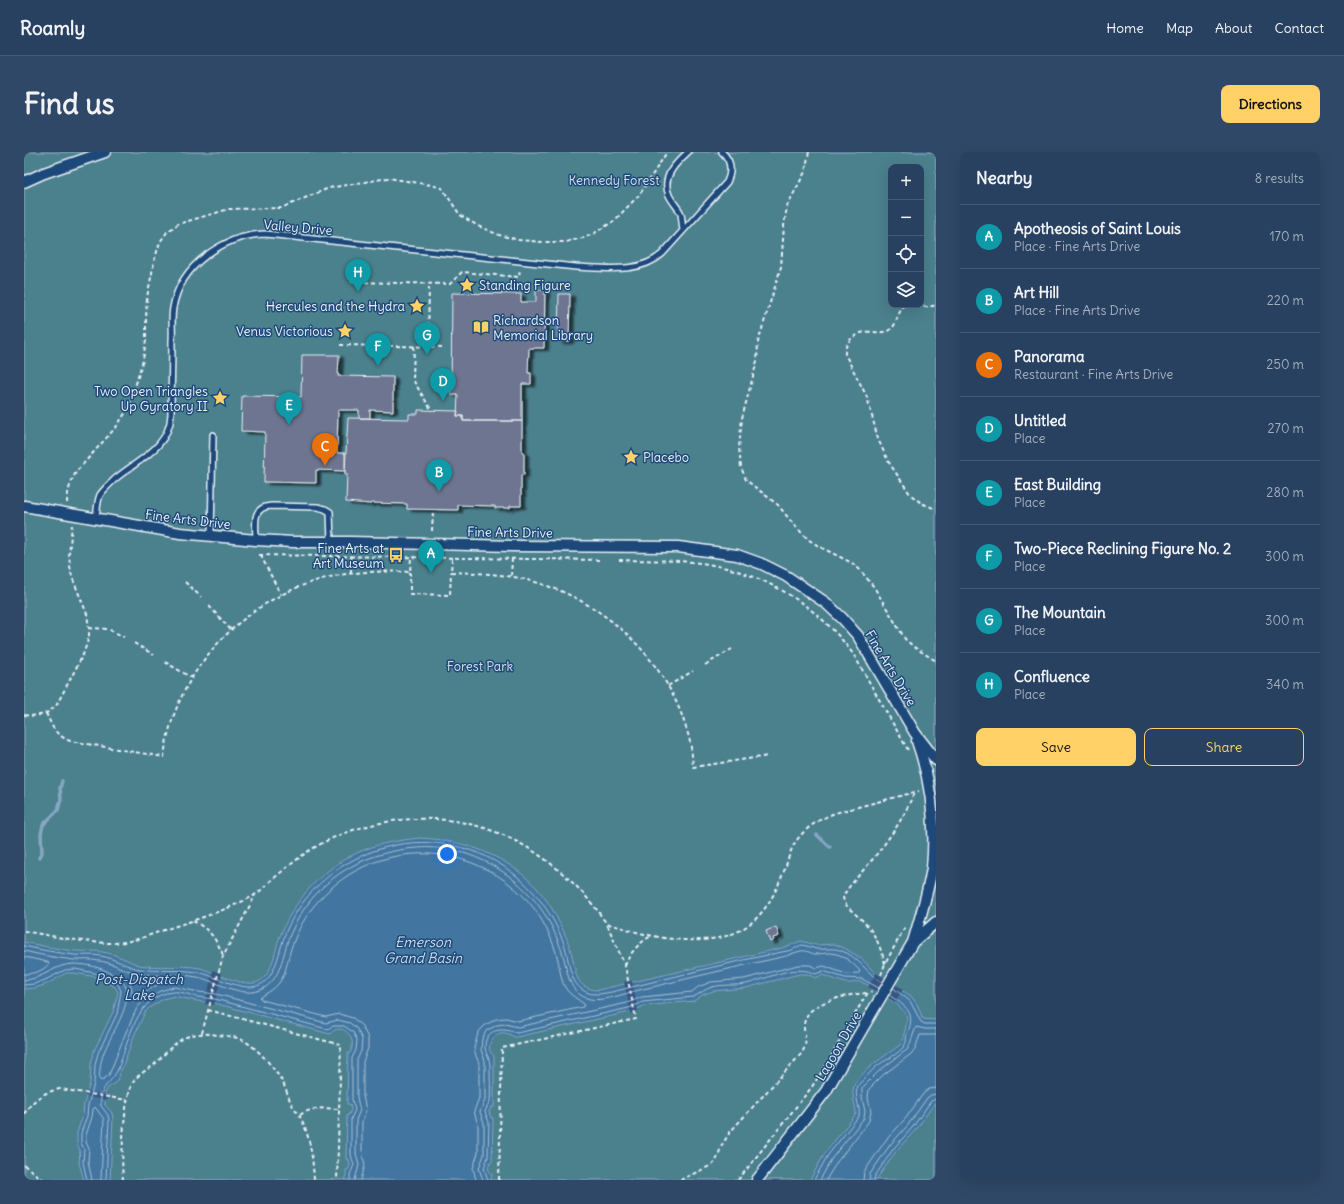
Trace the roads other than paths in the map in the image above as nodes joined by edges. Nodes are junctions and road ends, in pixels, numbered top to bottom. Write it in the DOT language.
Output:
graph roads {
  1 [pos="105,152"];
  2 [pos="688,152"];
  3 [pos="722,152"];
  4 [pos="24,182"];
  5 [pos="683,230"];
  6 [pos="213,435"];
  7 [pos="24,506"];
  8 [pos="96,519"];
  9 [pos="211,536"];
  10 [pos="256,540"];
  11 [pos="331,542"];
  12 [pos="915,733"];
  13 [pos="936,760"];
  14 [pos="934,870"];
  15 [pos="936,922"];
  16 [pos="913,942"];
  17 [pos="757,1180"];
  1 -- 4 [label="street"];
  2 -- 5 [label="lane"];
  3 -- 5 [label="lane, Valley Drive"];
  5 -- 8 [label="lane, Valley Drive"];
  6 -- 9 [label="lane"];
  7 -- 8 [label="street, Fine Arts Drive"];
  8 -- 9 [label="street, Fine Arts Drive"];
  9 -- 10 [label="street, Fine Arts Drive"];
  10 -- 11 [label="street, Fine Arts Drive"];
  10 -- 11 [label="lane"];
  11 -- 12 [label="street, Fine Arts Drive"];
  12 -- 13 [label="street, Fine Arts Drive"];
  12 -- 14 [label="street, Fine Arts Drive"];
  14 -- 16 [label="street, Fine Arts Drive"];
  15 -- 16 [label="street, Lagoon Drive"];
  16 -- 17 [label="street, Lagoon Drive"];
}
